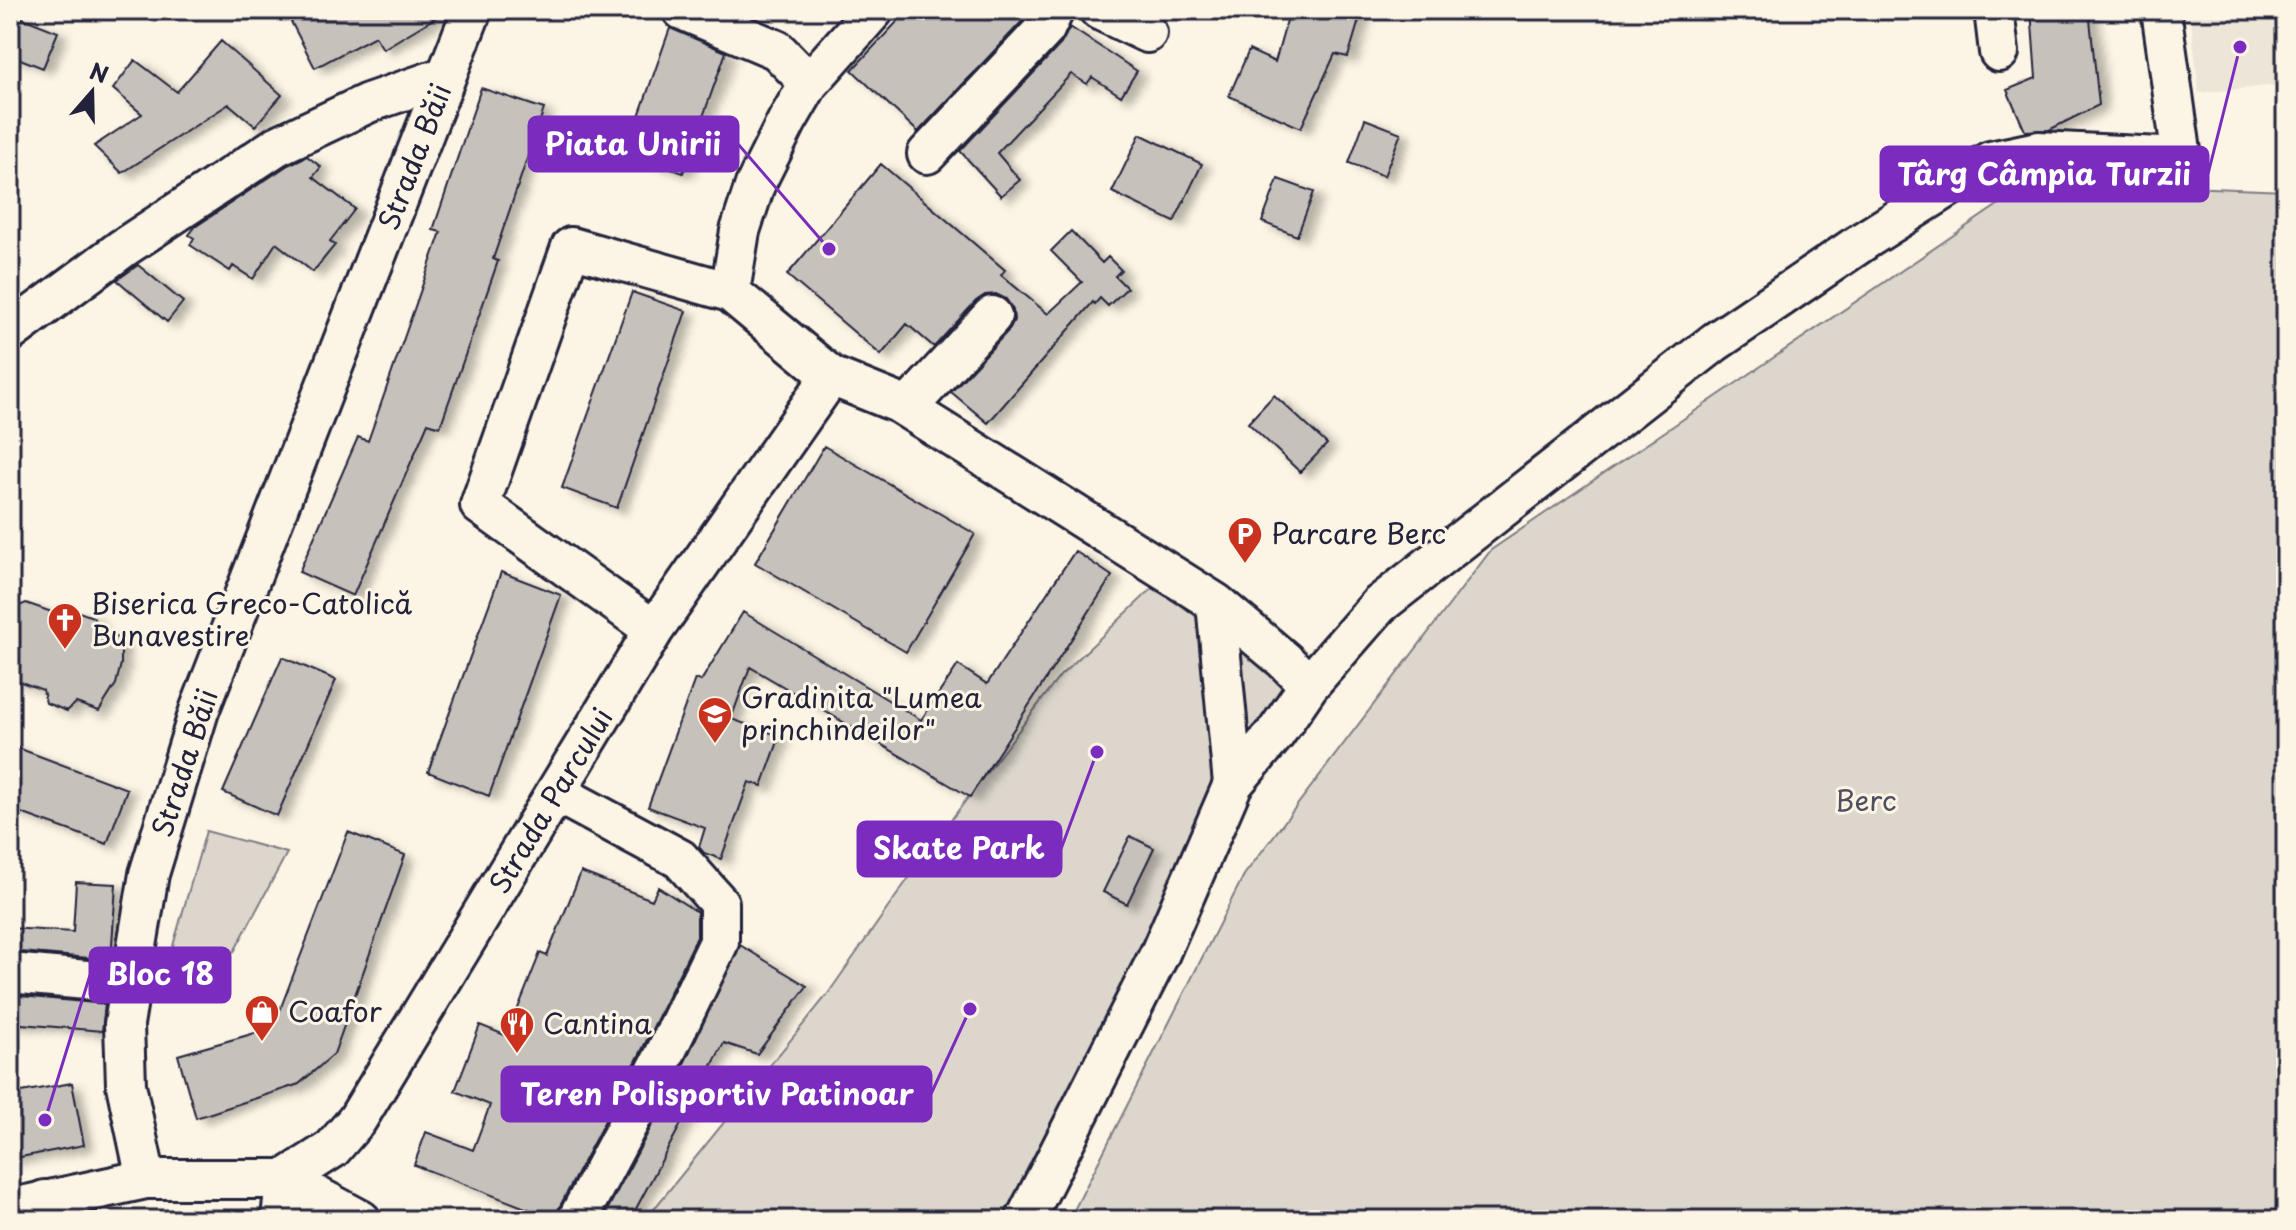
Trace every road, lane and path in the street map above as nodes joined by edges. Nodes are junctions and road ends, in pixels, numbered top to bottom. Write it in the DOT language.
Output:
graph roads {
  1 [pos="472,10"];
  2 [pos="682,10"];
  3 [pos="874,10"];
  4 [pos="1054,10"];
  5 [pos="1099,10"];
  6 [pos="1994,10"];
  7 [pos="2161,10"];
  8 [pos="1147,33"];
  9 [pos="1999,52"];
  10 [pos="446,76"];
  11 [pos="809,83"];
  12 [pos="927,154"];
  13 [pos="730,292"];
  14 [pos="992,316"];
  15 [pos="10,332"];
  16 [pos="831,376"];
  17 [pos="898,403"];
  18 [pos="1216,603"];
  19 [pos="654,630"];
  20 [pos="1309,685"];
  21 [pos="1233,784"];
  22 [pos="557,793"];
  23 [pos="10,973"];
  24 [pos="130,984"];
  25 [pos="146,1179"];
  26 [pos="285,1179"];
  27 [pos="26,1210"];
  28 [pos="281,1220"];
  29 [pos="361,1220"];
  30 [pos="577,1220"];
  31 [pos="1025,1220"];
  1 -- 10 [label="street, Strada Băii"];
  2 -- 11 [label="street"];
  3 -- 11 [label="street"];
  4 -- 12 [label="street"];
  5 -- 8 [label="street"];
  6 -- 9 [label="street"];
  7 -- 20 [label="street"];
  10 -- 15 [label="street"];
  10 -- 24 [label="street, Strada Băii"];
  11 -- 13 [label="street"];
  13 -- 16 [label="street"];
  13 -- 19 [label="street"];
  14 -- 17 [label="street"];
  16 -- 17 [label="street"];
  16 -- 19 [label="street, Strada Parcului"];
  17 -- 18 [label="street"];
  18 -- 20 [label="street"];
  18 -- 21 [label="street"];
  19 -- 22 [label="street, Strada Parcului"];
  20 -- 21 [label="street"];
  21 -- 31 [label="street"];
  22 -- 26 [label="street, Strada Parcului"];
  22 -- 30 [label="street"];
  23 -- 24 [label="street"];
  24 -- 25 [label="street, Strada Băii"];
  25 -- 26 [label="street"];
  25 -- 27 [label="street"];
  26 -- 28 [label="street"];
  26 -- 29 [label="street"];
}
